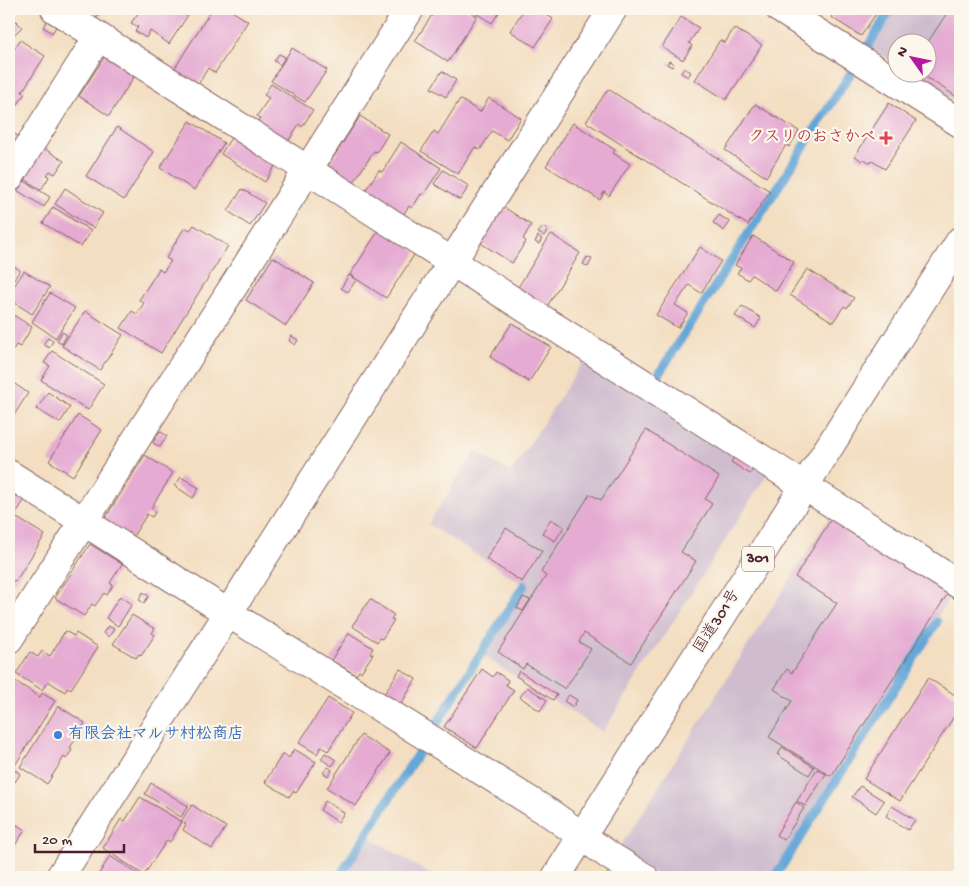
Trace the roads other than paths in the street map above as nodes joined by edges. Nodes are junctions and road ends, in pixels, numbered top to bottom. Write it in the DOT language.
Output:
graph roads {
  1 [pos="54,9"];
  2 [pos="410,9"];
  3 [pos="613,9"];
  4 [pos="780,9"];
  5 [pos="98,37"];
  6 [pos="960,123"];
  7 [pos="307,169"];
  8 [pos="9,178"];
  9 [pos="960,241"];
  10 [pos="452,261"];
  11 [pos="9,474"];
  12 [pos="805,486"];
  13 [pos="84,521"];
  14 [pos="960,585"];
  15 [pos="228,613"];
  16 [pos="9,639"];
  17 [pos="582,836"];
  18 [pos="60,877"];
  19 [pos="556,877"];
  20 [pos="644,877"];
  1 -- 5 [label="main road"];
  2 -- 7 [label="main road"];
  3 -- 10 [label="main road"];
  4 -- 6 [label="main road"];
  5 -- 7 [label="main road"];
  5 -- 8 [label="main road"];
  7 -- 10 [label="main road"];
  7 -- 13 [label="main road"];
  9 -- 12 [label="main road, 国道301号 / 301"];
  10 -- 12 [label="main road"];
  10 -- 15 [label="main road"];
  11 -- 13 [label="main road"];
  12 -- 14 [label="main road"];
  12 -- 17 [label="main road, 国道301号 / 301"];
  13 -- 15 [label="main road"];
  13 -- 16 [label="main road"];
  15 -- 17 [label="main road"];
  15 -- 18 [label="main road"];
  17 -- 19 [label="main road, 国道301号 / 301"];
  17 -- 20 [label="main road"];
}
